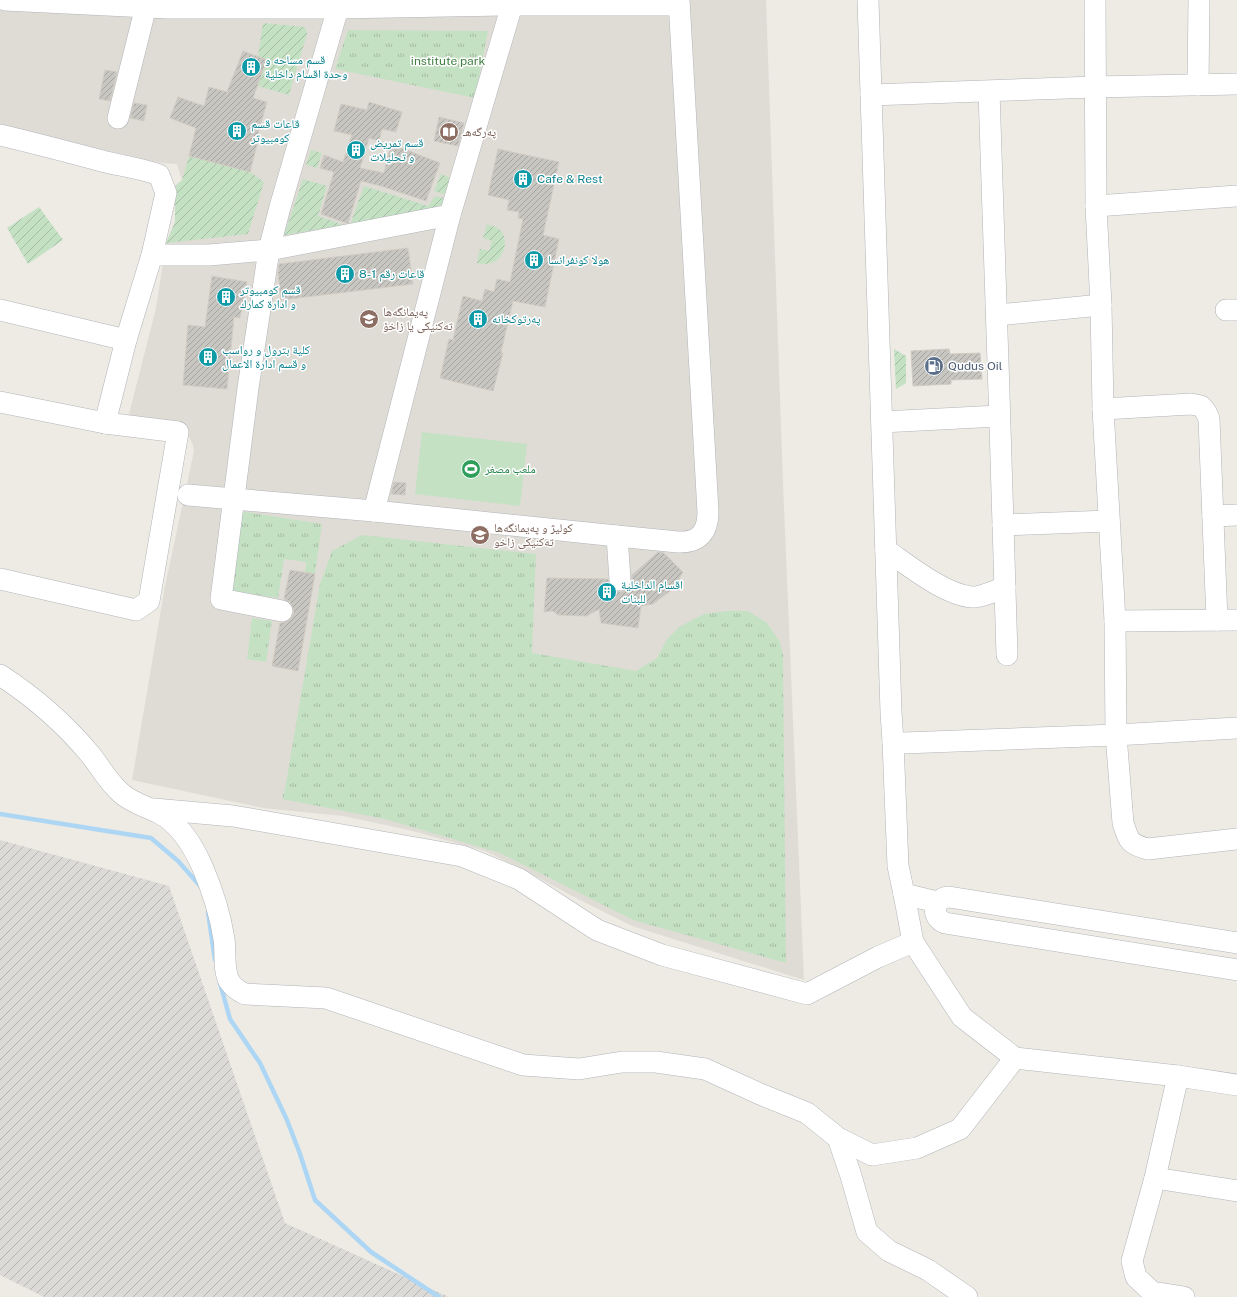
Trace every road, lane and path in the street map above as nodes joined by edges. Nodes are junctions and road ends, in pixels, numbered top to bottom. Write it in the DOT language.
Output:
graph roads {
  1 [pos="5,0"];
  2 [pos="868,0"];
  3 [pos="1094,0"];
  4 [pos="1199,0"];
  5 [pos="679,2"];
  6 [pos="506,3"];
  7 [pos="168,4"];
  8 [pos="338,4"];
  9 [pos="146,6"];
  10 [pos="1237,84"];
  11 [pos="1198,85"];
  12 [pos="1095,87"];
  13 [pos="989,92"];
  14 [pos="871,95"];
  15 [pos="118,118"];
  16 [pos="0,135"];
  17 [pos="1237,196"];
  18 [pos="1096,206"];
  19 [pos="450,215"];
  20 [pos="269,250"];
  21 [pos="152,255"];
  22 [pos="1101,305"];
  23 [pos="0,310"];
  24 [pos="998,315"];
  25 [pos="126,340"];
  26 [pos="0,402"];
  27 [pos="1102,409"];
  28 [pos="999,416"];
  29 [pos="882,422"];
  30 [pos="106,423"];
  31 [pos="188,495"];
  32 [pos="234,500"];
  33 [pos="374,511"];
  34 [pos="1237,515"];
  35 [pos="1213,516"];
  36 [pos="1109,521"];
  37 [pos="1003,525"];
  38 [pos="617,536"];
  39 [pos="886,550"];
  40 [pos="0,579"];
  41 [pos="620,580"];
  42 [pos="1005,588"];
  43 [pos="282,610"];
  44 [pos="1227,620"];
  45 [pos="1115,621"];
  46 [pos="1007,655"];
  47 [pos="0,675"];
  48 [pos="1237,728"];
  49 [pos="1116,735"];
  50 [pos="893,742"];
  51 [pos="145,808"];
  52 [pos="1237,839"];
  53 [pos="904,894"];
  54 [pos="937,902"];
  55 [pos="913,942"];
  56 [pos="1237,943"];
  57 [pos="1237,970"];
  58 [pos="1015,1058"];
  59 [pos="1178,1076"];
  60 [pos="1237,1085"];
  61 [pos="838,1138"];
  62 [pos="1155,1178"];
  63 [pos="1237,1191"];
  64 [pos="967,1297"];
  65 [pos="1184,1297"];
  1 -- 9 [label="street"];
  2 -- 14 [label="street"];
  3 -- 12 [label="street"];
  4 -- 11 [label="street"];
  5 -- 6 [label="street"];
  5 -- 38 [label="street"];
  6 -- 8 [label="street"];
  6 -- 19 [label="street"];
  7 -- 8 [label="street"];
  7 -- 9 [label="street"];
  8 -- 20 [label="street"];
  9 -- 15 [label="street"];
  10 -- 11 [label="street"];
  11 -- 12 [label="street"];
  12 -- 13 [label="street"];
  12 -- 18 [label="street"];
  13 -- 14 [label="street"];
  13 -- 24 [label="street"];
  14 -- 29 [label="street"];
  16 -- 21 [label="street"];
  17 -- 18 [label="street"];
  18 -- 22 [label="street"];
  19 -- 20 [label="street"];
  19 -- 33 [label="street"];
  20 -- 21 [label="street"];
  20 -- 32 [label="street"];
  21 -- 25 [label="street"];
  22 -- 24 [label="street"];
  22 -- 27 [label="street"];
  23 -- 25 [label="street"];
  24 -- 28 [label="street"];
  25 -- 30 [label="street"];
  26 -- 30 [label="street"];
  27 -- 35 [label="street"];
  27 -- 36 [label="street"];
  28 -- 29 [label="street"];
  28 -- 37 [label="street"];
  29 -- 39 [label="street"];
  30 -- 40 [label="street"];
  31 -- 32 [label="street"];
  32 -- 33 [label="street"];
  32 -- 43 [label="street"];
  33 -- 38 [label="street"];
  34 -- 35 [label="street"];
  35 -- 44 [label="street"];
  36 -- 37 [label="street"];
  36 -- 45 [label="street"];
  37 -- 42 [label="street"];
  38 -- 41 [label="street"];
  39 -- 42 [label="street"];
  39 -- 50 [label="street"];
  42 -- 46 [label="street"];
  44 -- 45 [label="street"];
  45 -- 49 [label="street"];
  47 -- 51 [label="street"];
  48 -- 49 [label="street"];
  49 -- 50 [label="street"];
  49 -- 52 [label="street"];
  50 -- 53 [label="street"];
  51 -- 55 [label="street"];
  51 -- 61 [label="street"];
  53 -- 54 [label="street"];
  53 -- 55 [label="street"];
  54 -- 56 [label="street"];
  54 -- 57 [label="street"];
  55 -- 58 [label="street"];
  58 -- 59 [label="street"];
  58 -- 61 [label="street"];
  59 -- 60 [label="street"];
  59 -- 62 [label="street"];
  61 -- 64 [label="street"];
  62 -- 63 [label="street"];
  62 -- 65 [label="street"];
}
